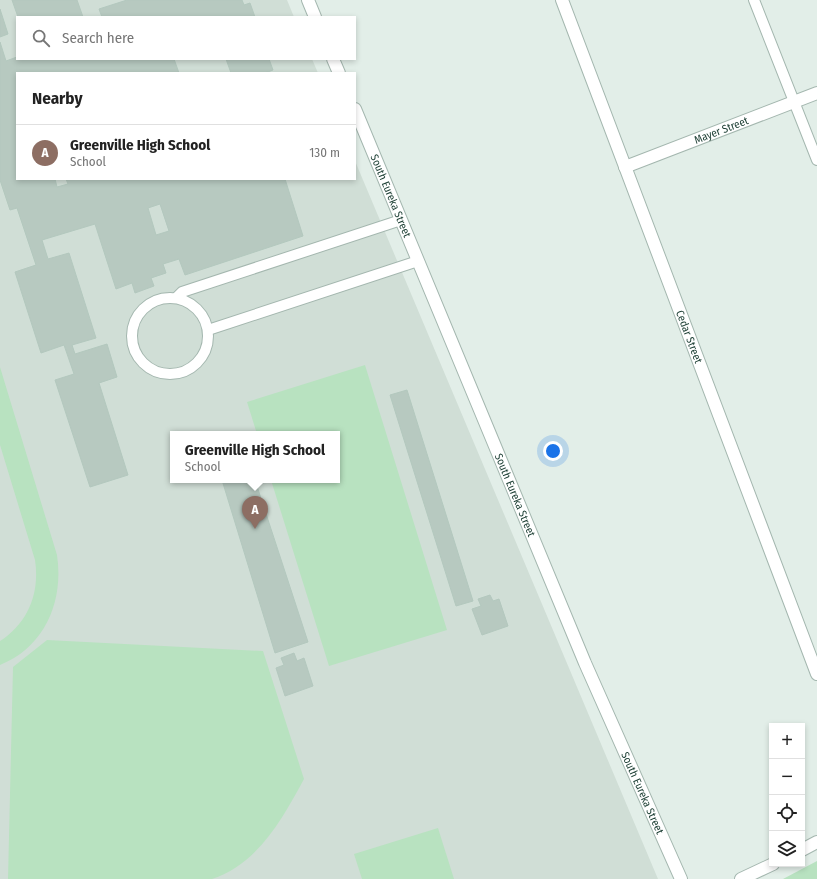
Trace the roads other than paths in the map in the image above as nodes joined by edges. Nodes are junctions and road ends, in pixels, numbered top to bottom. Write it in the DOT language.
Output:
graph roads {
  1 [pos="308,0"];
  2 [pos="562,0"];
  3 [pos="754,0"];
  4 [pos="315,16"];
  5 [pos="333,60"];
  6 [pos="339,72"];
  7 [pos="817,93"];
  8 [pos="794,102"];
  9 [pos="356,111"];
  10 [pos="817,160"];
  11 [pos="625,167"];
  12 [pos="401,220"];
  13 [pos="418,261"];
  14 [pos="176,298"];
  15 [pos="208,330"];
  16 [pos="817,674"];
  17 [pos="817,842"];
  18 [pos="805,848"];
  19 [pos="769,866"];
  20 [pos="681,879"];
  21 [pos="741,879"];
  1 -- 4 [label="street"];
  2 -- 11 [label="street, Cedar Street"];
  3 -- 8 [label="lane"];
  5 -- 6 [label="street"];
  7 -- 8 [label="street, Mayer Street"];
  8 -- 10 [label="lane"];
  8 -- 11 [label="street, Mayer Street"];
  9 -- 12 [label="street, South Eureka Street"];
  11 -- 16 [label="street, Cedar Street"];
  12 -- 13 [label="street, South Eureka Street"];
  12 -- 14 [label="lane"];
  13 -- 15 [label="lane"];
  13 -- 20 [label="street, South Eureka Street"];
  14 -- 15 [label="lane"];
  14 -- 15 [label="lane"];
  17 -- 18 [label="street"];
  19 -- 21 [label="street"];
}
